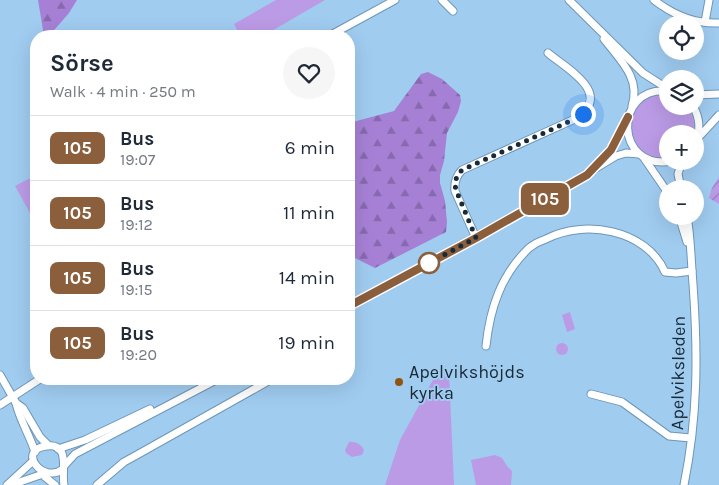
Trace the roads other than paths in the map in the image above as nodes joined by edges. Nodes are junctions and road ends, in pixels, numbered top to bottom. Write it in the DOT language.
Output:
graph roads {
  1 [pos="395,0"];
  2 [pos="442,0"];
  3 [pos="569,0"];
  4 [pos="654,0"];
  5 [pos="709,0"];
  6 [pos="453,11"];
  7 [pos="588,19"];
  8 [pos="706,22"];
  9 [pos="719,23"];
  10 [pos="340,30"];
  11 [pos="548,53"];
  12 [pos="659,84"];
  13 [pos="659,91"];
  14 [pos="719,94"];
  15 [pos="704,95"];
  16 [pos="632,109"];
  17 [pos="719,115"];
  18 [pos="628,117"];
  19 [pos="704,132"];
  20 [pos="641,155"];
  21 [pos="659,162"];
  22 [pos="587,175"];
  23 [pos="659,180"];
  24 [pos="682,225"];
  25 [pos="689,225"];
  26 [pos="476,238"];
  27 [pos="692,262"];
  28 [pos="692,271"];
  29 [pos="355,303"];
  30 [pos="486,346"];
  31 [pos="0,375"];
  32 [pos="33,385"];
  33 [pos="206,385"];
  34 [pos="261,385"];
  35 [pos="591,394"];
  36 [pos="14,400"];
  37 [pos="172,402"];
  38 [pos="0,405"];
  39 [pos="691,438"];
  40 [pos="48,445"];
  41 [pos="58,449"];
  42 [pos="35,452"];
  43 [pos="32,462"];
  44 [pos="63,467"];
  45 [pos="42,476"];
  46 [pos="9,485"];
  47 [pos="55,485"];
  48 [pos="64,485"];
  49 [pos="97,485"];
  50 [pos="684,485"];
  1 -- 10 [label="street"];
  2 -- 6 [label="street"];
  3 -- 7 [label="street"];
  4 -- 8 [label="street"];
  5 -- 8 [label="street"];
  7 -- 12 [label="street"];
  7 -- 16 [label="street"];
  8 -- 9 [label="street"];
  11 -- 26 [label="street"];
  13 -- 16 [label="street"];
  14 -- 15 [label="street"];
  16 -- 18 [label="street"];
  17 -- 19 [label="street"];
  18 -- 20 [label="street"];
  18 -- 22 [label="street"];
  20 -- 21 [label="street"];
  20 -- 22 [label="street"];
  20 -- 23 [label="street"];
  22 -- 26 [label="street"];
  24 -- 27 [label="street, Apelviksleden"];
  25 -- 27 [label="street, Apelviksleden"];
  26 -- 29 [label="street"];
  27 -- 28 [label="street, Apelviksleden"];
  28 -- 30 [label="street"];
  28 -- 39 [label="street, Apelviksleden"];
  31 -- 36 [label="street"];
  32 -- 36 [label="street"];
  33 -- 37 [label="street"];
  34 -- 49 [label="street"];
  35 -- 39 [label="street"];
  36 -- 38 [label="street"];
  36 -- 40 [label="street"];
  36 -- 42 [label="street"];
  37 -- 41 [label="street"];
  37 -- 44 [label="street"];
  39 -- 50 [label="street, Apelviksleden"];
  40 -- 41 [label="street"];
  40 -- 42 [label="street"];
  41 -- 44 [label="street"];
  42 -- 43 [label="street"];
  43 -- 45 [label="street"];
  43 -- 46 [label="street"];
  44 -- 45 [label="street"];
  44 -- 48 [label="street"];
  45 -- 46 [label="street"];
  45 -- 47 [label="street"];
}
